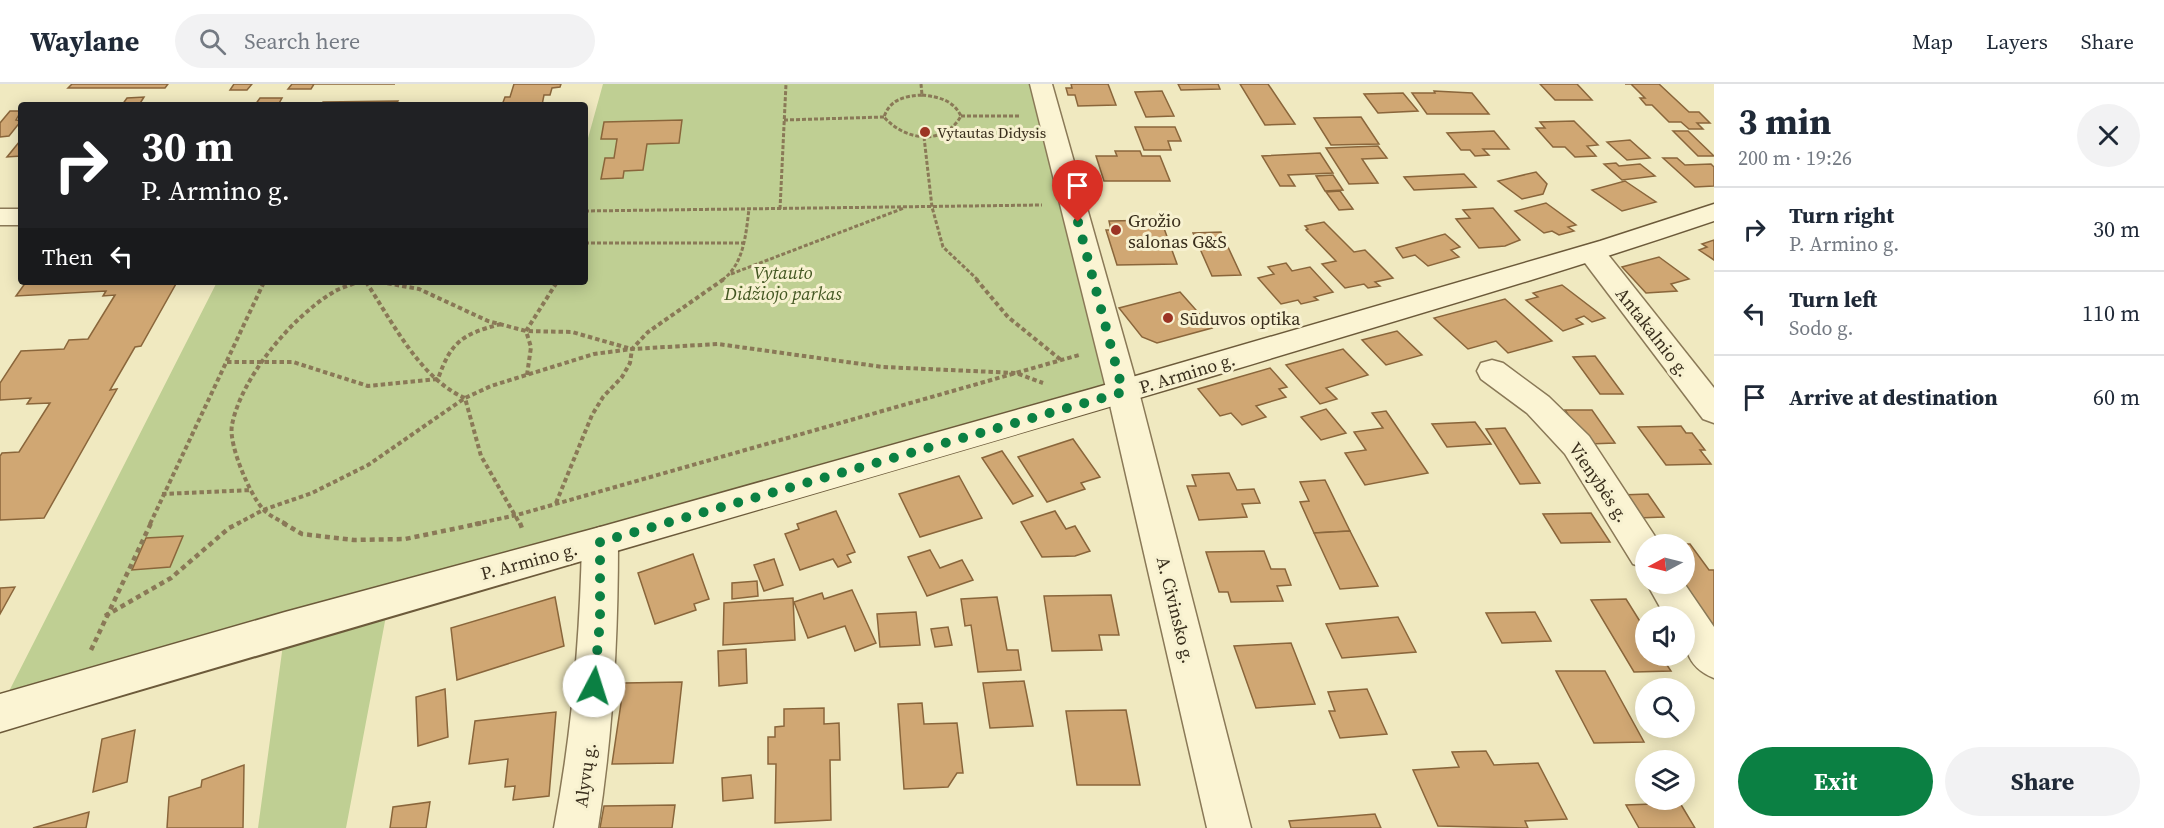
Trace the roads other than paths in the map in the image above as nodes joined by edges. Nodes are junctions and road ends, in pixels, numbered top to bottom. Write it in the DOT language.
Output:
graph roads {
  1 [pos="1041,84"];
  2 [pos="1714,212"];
  3 [pos="18,217"];
  4 [pos="0,218"];
  5 [pos="1592,253"];
  6 [pos="1492,371"];
  7 [pos="1123,392"];
  8 [pos="1714,411"];
  9 [pos="1635,536"];
  10 [pos="600,542"];
  11 [pos="1671,594"];
  12 [pos="1714,660"];
  13 [pos="0,713"];
  14 [pos="576,828"];
  15 [pos="1229,828"];
  1 -- 7 [label="street, A. Civinsko g."];
  2 -- 5 [label="street, P. Armino g."];
  3 -- 4 [label="street"];
  5 -- 7 [label="street, P. Armino g."];
  5 -- 8 [label="street, Antakalnio g."];
  6 -- 9 [label="street, Vienybės g."];
  7 -- 10 [label="street, P. Armino g."];
  7 -- 15 [label="street, A. Civinsko g."];
  10 -- 13 [label="street, P. Armino g."];
  10 -- 14 [label="street, Alyvų g."];
  11 -- 12 [label="street"];
}
